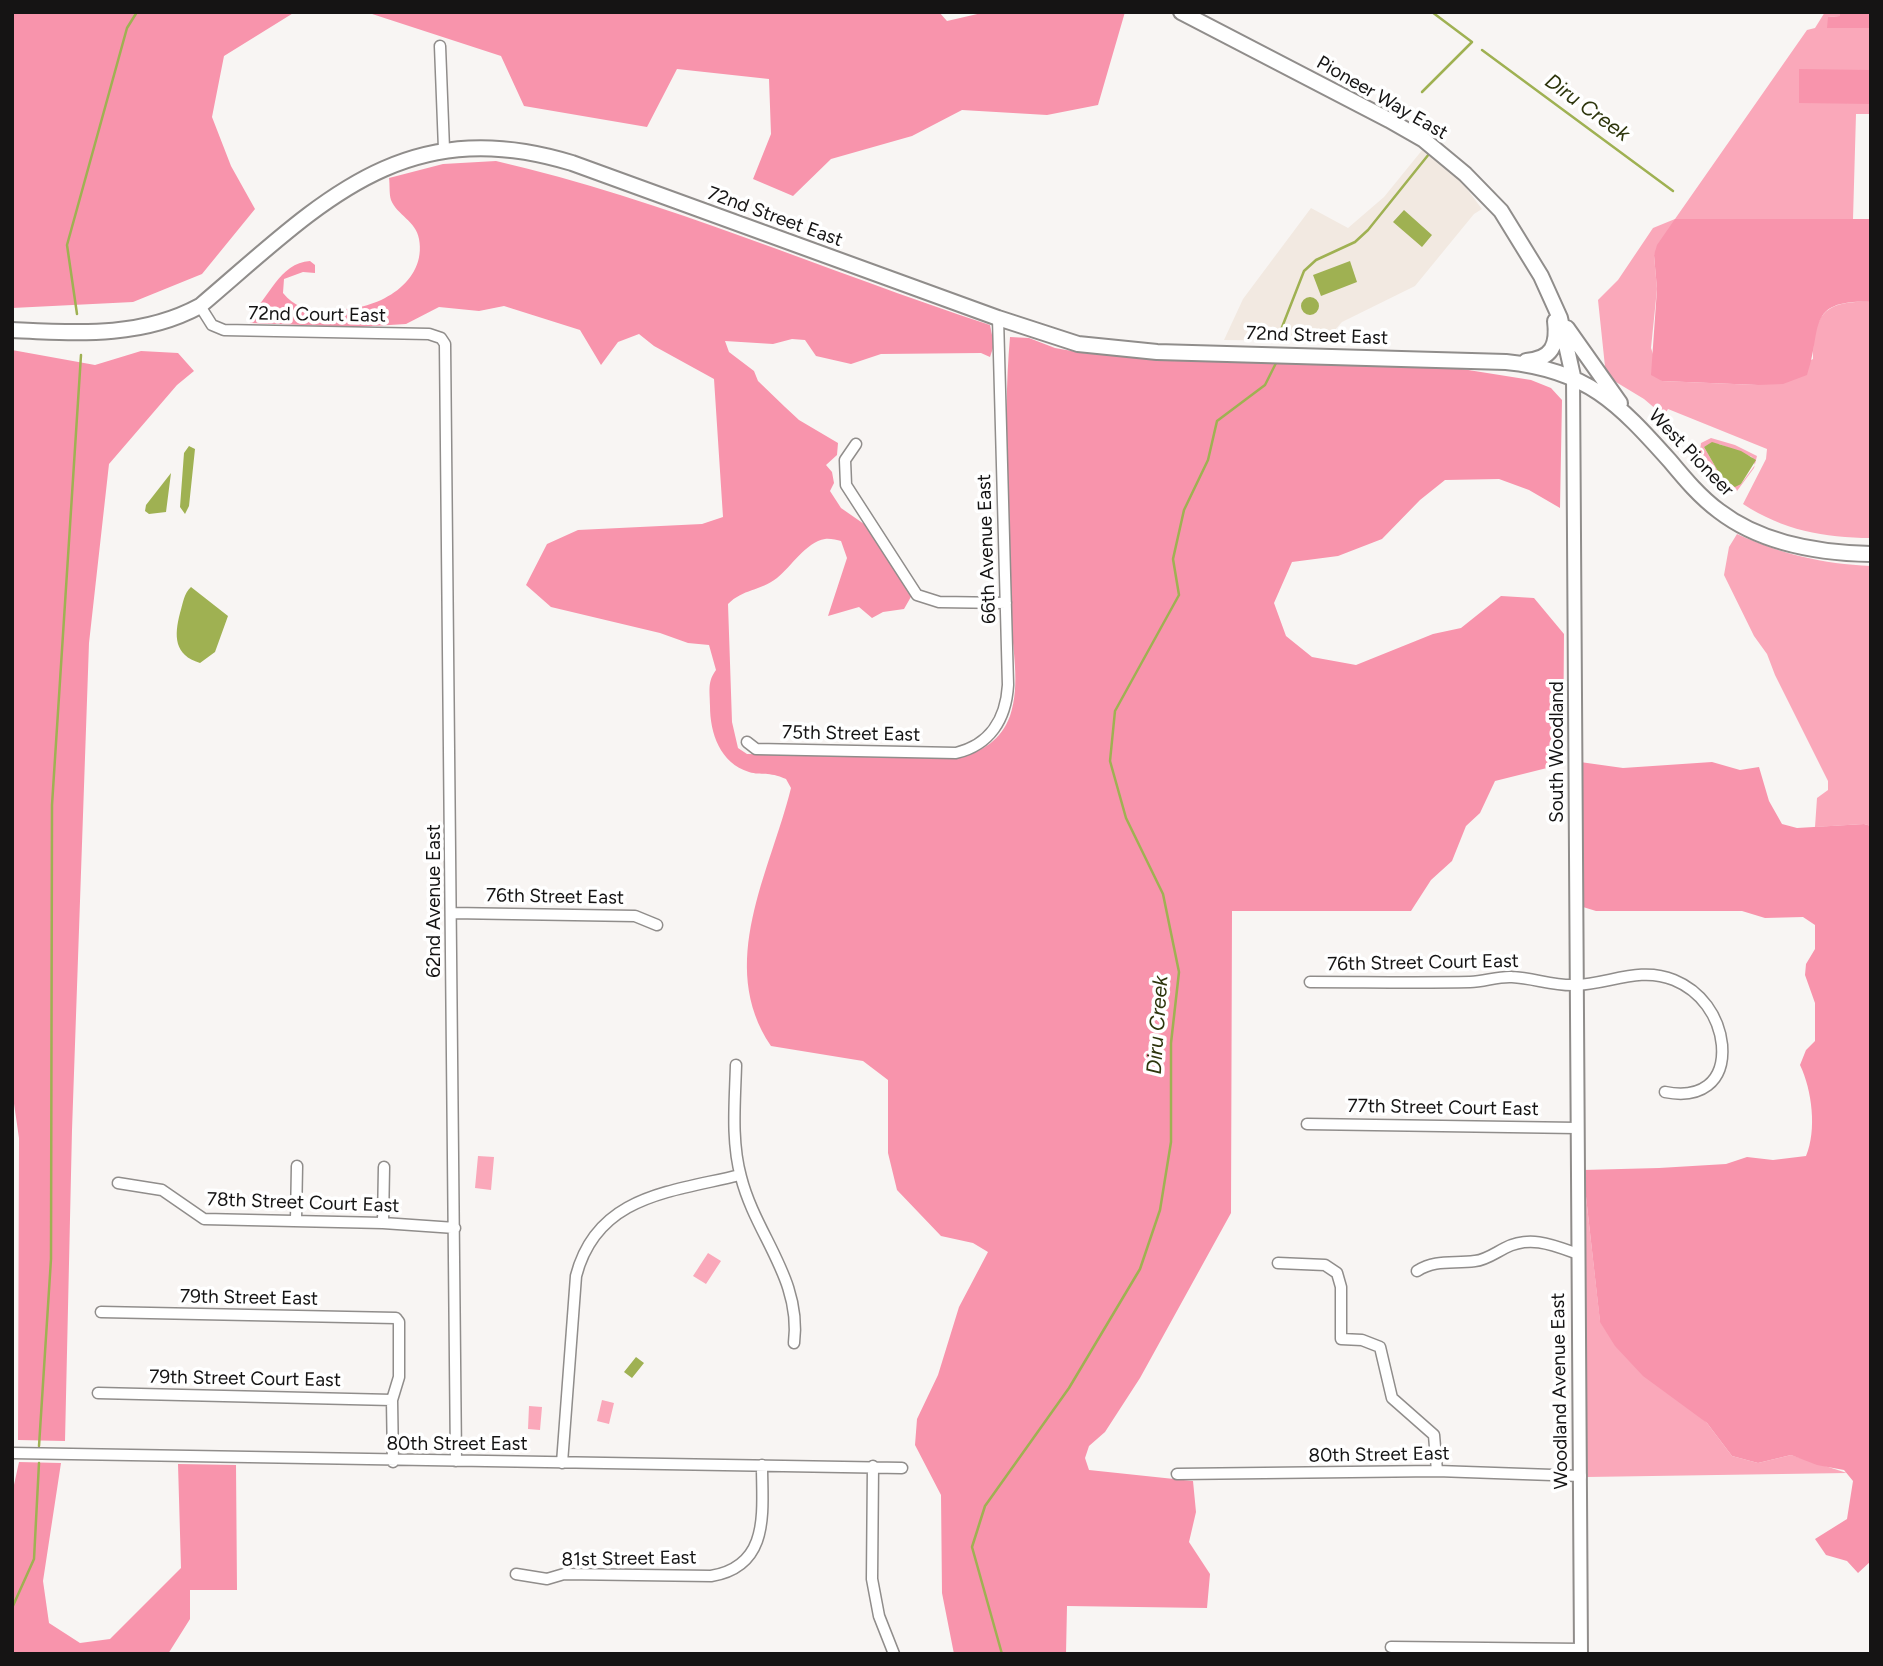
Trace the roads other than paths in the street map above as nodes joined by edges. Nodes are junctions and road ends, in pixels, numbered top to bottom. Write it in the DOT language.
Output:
graph roads {
  1 [pos="1181,12"];
  2 [pos="440,46"];
  3 [pos="444,149"];
  4 [pos="1551,295"];
  5 [pos="200,306"];
  6 [pos="998,318"];
  7 [pos="1560,318"];
  8 [pos="12,330"];
  9 [pos="443,340"];
  10 [pos="1506,362"];
  11 [pos="1573,376"];
  12 [pos="1631,418"];
  13 [pos="856,444"];
  14 [pos="1871,554"];
  15 [pos="1006,603"];
  16 [pos="747,743"];
  17 [pos="956,753"];
  18 [pos="452,913"];
  19 [pos="657,925"];
  20 [pos="1310,982"];
  21 [pos="1578,985"];
  22 [pos="736,1065"];
  23 [pos="1665,1092"];
  24 [pos="1307,1124"];
  25 [pos="1577,1128"];
  26 [pos="297,1166"];
  27 [pos="384,1167"];
  28 [pos="740,1175"];
  29 [pos="118,1184"];
  30 [pos="296,1220"];
  31 [pos="383,1223"];
  32 [pos="454,1228"];
  33 [pos="1578,1254"];
  34 [pos="1278,1263"];
  35 [pos="1417,1271"];
  36 [pos="101,1312"];
  37 [pos="794,1343"];
  38 [pos="98,1393"];
  39 [pos="392,1400"];
  40 [pos="12,1453"];
  41 [pos="456,1461"];
  42 [pos="393,1462"];
  43 [pos="562,1463"];
  44 [pos="762,1465"];
  45 [pos="873,1466"];
  46 [pos="902,1468"];
  47 [pos="1437,1471"];
  48 [pos="1177,1475"];
  49 [pos="1581,1476"];
  50 [pos="516,1574"];
  51 [pos="1391,1647"];
  52 [pos="1581,1651"];
  53 [pos="894,1654"];
  1 -- 4 [label="main road, Pioneer Way East"];
  2 -- 3 [label="street"];
  3 -- 5 [label="main road, 72nd Street East"];
  3 -- 6 [label="main road, 72nd Street East"];
  4 -- 7 [label="main road, Pioneer Way East"];
  4 -- 10 [label="main road"];
  5 -- 8 [label="main road, 72nd Street East"];
  5 -- 9 [label="street, 72nd Court East"];
  6 -- 10 [label="main road, 72nd Street East"];
  6 -- 15 [label="street, 66th Avenue East"];
  7 -- 11 [label="main road, Pioneer Way East"];
  7 -- 12 [label="main road"];
  9 -- 18 [label="street, 62nd Avenue East"];
  10 -- 11 [label="main road, 72nd Street East"];
  11 -- 12 [label="main road, West Pioneer"];
  11 -- 21 [label="street, South Woodland"];
  12 -- 14 [label="main road, West Pioneer"];
  13 -- 15 [label="street"];
  15 -- 17 [label="street, 66th Avenue East"];
  16 -- 17 [label="street, 75th Street East"];
  18 -- 19 [label="street, 76th Street East"];
  18 -- 32 [label="street, 62nd Avenue East"];
  20 -- 21 [label="street, 76th Street Court East"];
  21 -- 23 [label="street, 76th Street Court East"];
  21 -- 25 [label="street, South Woodland"];
  22 -- 28 [label="street"];
  24 -- 25 [label="street, 77th Street Court East"];
  25 -- 33 [label="street, Woodland Avenue East"];
  26 -- 30 [label="street"];
  27 -- 31 [label="street"];
  28 -- 37 [label="street"];
  28 -- 43 [label="street"];
  29 -- 30 [label="street, 78th Street Court East"];
  30 -- 31 [label="street, 78th Street Court East"];
  31 -- 32 [label="street, 78th Street Court East"];
  32 -- 41 [label="street, 62nd Avenue East"];
  33 -- 35 [label="street"];
  33 -- 49 [label="street, Woodland Avenue East"];
  34 -- 47 [label="street"];
  36 -- 39 [label="street, 79th Street East"];
  38 -- 39 [label="street, 79th Street Court East"];
  39 -- 42 [label="street"];
  40 -- 42 [label="street, 80th Street East"];
  41 -- 42 [label="street, 80th Street East"];
  41 -- 43 [label="street, 80th Street East"];
  43 -- 44 [label="street, 80th Street East"];
  44 -- 45 [label="street, 80th Street East"];
  44 -- 50 [label="street, 81st Street East"];
  45 -- 46 [label="street, 80th Street East"];
  45 -- 53 [label="street"];
  47 -- 48 [label="street, 80th Street East"];
  47 -- 49 [label="street, 80th Street East"];
  49 -- 52 [label="street, Woodland Avenue East"];
  51 -- 52 [label="street"];
}
